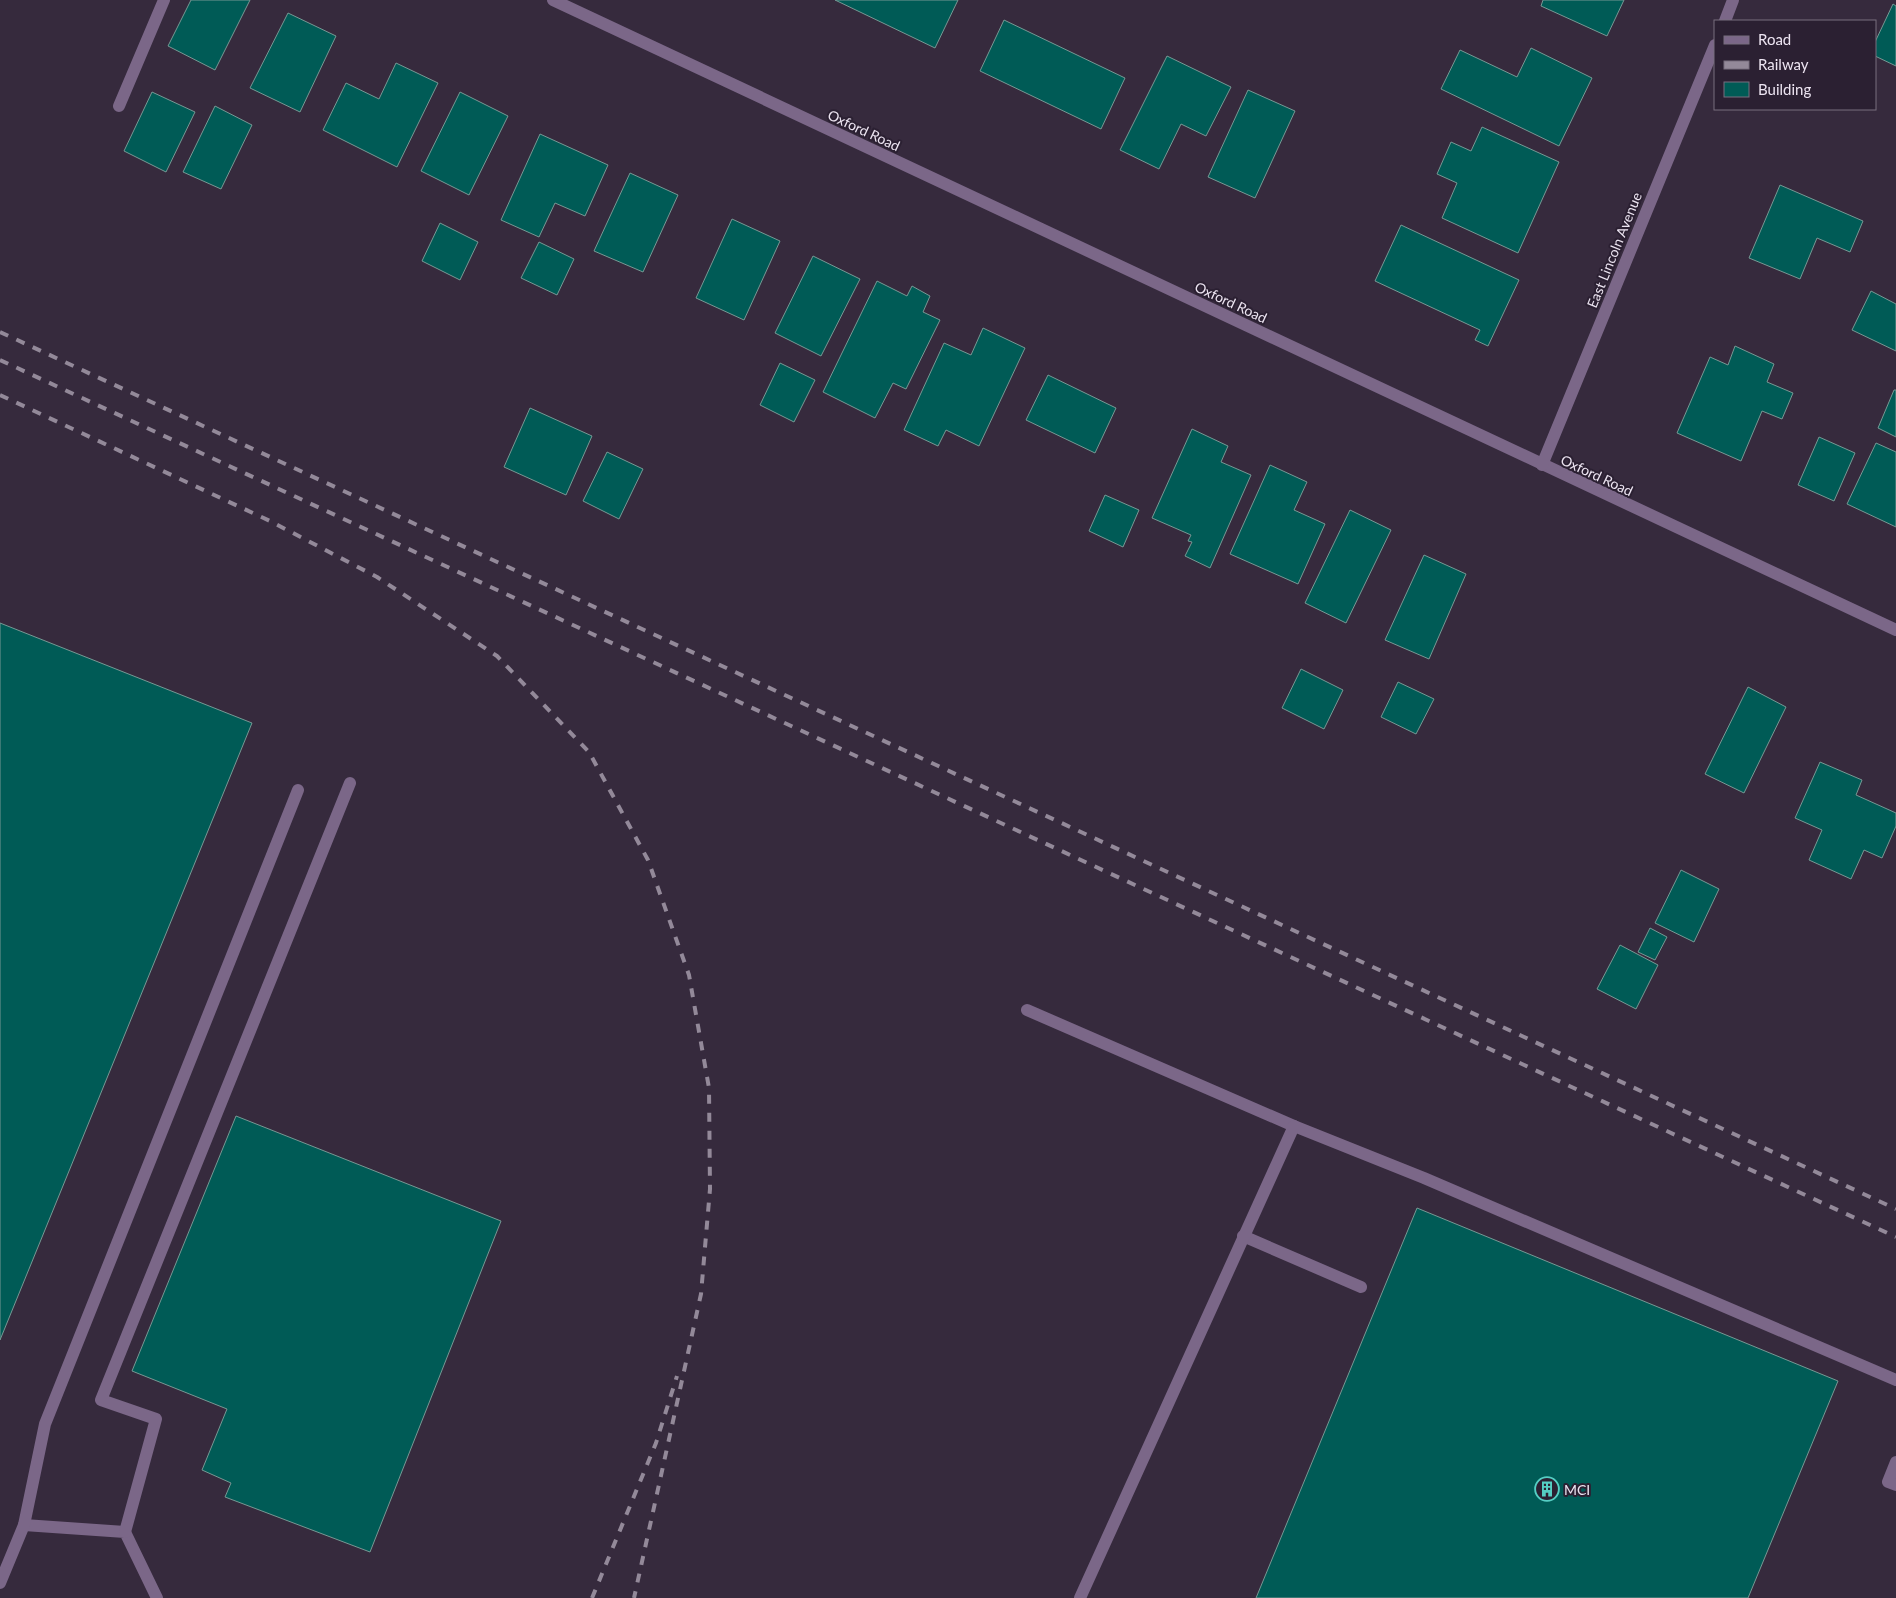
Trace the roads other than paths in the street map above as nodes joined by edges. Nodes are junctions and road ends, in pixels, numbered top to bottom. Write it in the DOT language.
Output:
graph roads {
  1 [pos="164,0"];
  2 [pos="553,0"];
  3 [pos="1734,0"];
  4 [pos="1725,20"];
  5 [pos="1714,47"];
  6 [pos="119,106"];
  7 [pos="1542,466"];
  8 [pos="1896,630"];
  9 [pos="350,783"];
  10 [pos="298,790"];
  11 [pos="1028,1010"];
  12 [pos="1294,1126"];
  13 [pos="1243,1236"];
  14 [pos="1361,1287"];
  15 [pos="1896,1380"];
  16 [pos="1896,1462"];
  17 [pos="1896,1485"];
  18 [pos="24,1525"];
  19 [pos="125,1532"];
  20 [pos="0,1583"];
  21 [pos="157,1598"];
  22 [pos="1080,1598"];
  1 -- 6 [label="street"];
  2 -- 7 [label="street, Oxford Road"];
  3 -- 4 [label="street"];
  5 -- 7 [label="street, East Lincoln Avenue"];
  7 -- 8 [label="street, Oxford Road"];
  9 -- 19 [label="street"];
  10 -- 18 [label="street"];
  11 -- 12 [label="street"];
  12 -- 13 [label="street"];
  12 -- 15 [label="street"];
  13 -- 14 [label="street"];
  13 -- 22 [label="street"];
  16 -- 17 [label="street"];
  18 -- 19 [label="street"];
  18 -- 20 [label="street"];
  19 -- 21 [label="street"];
}
